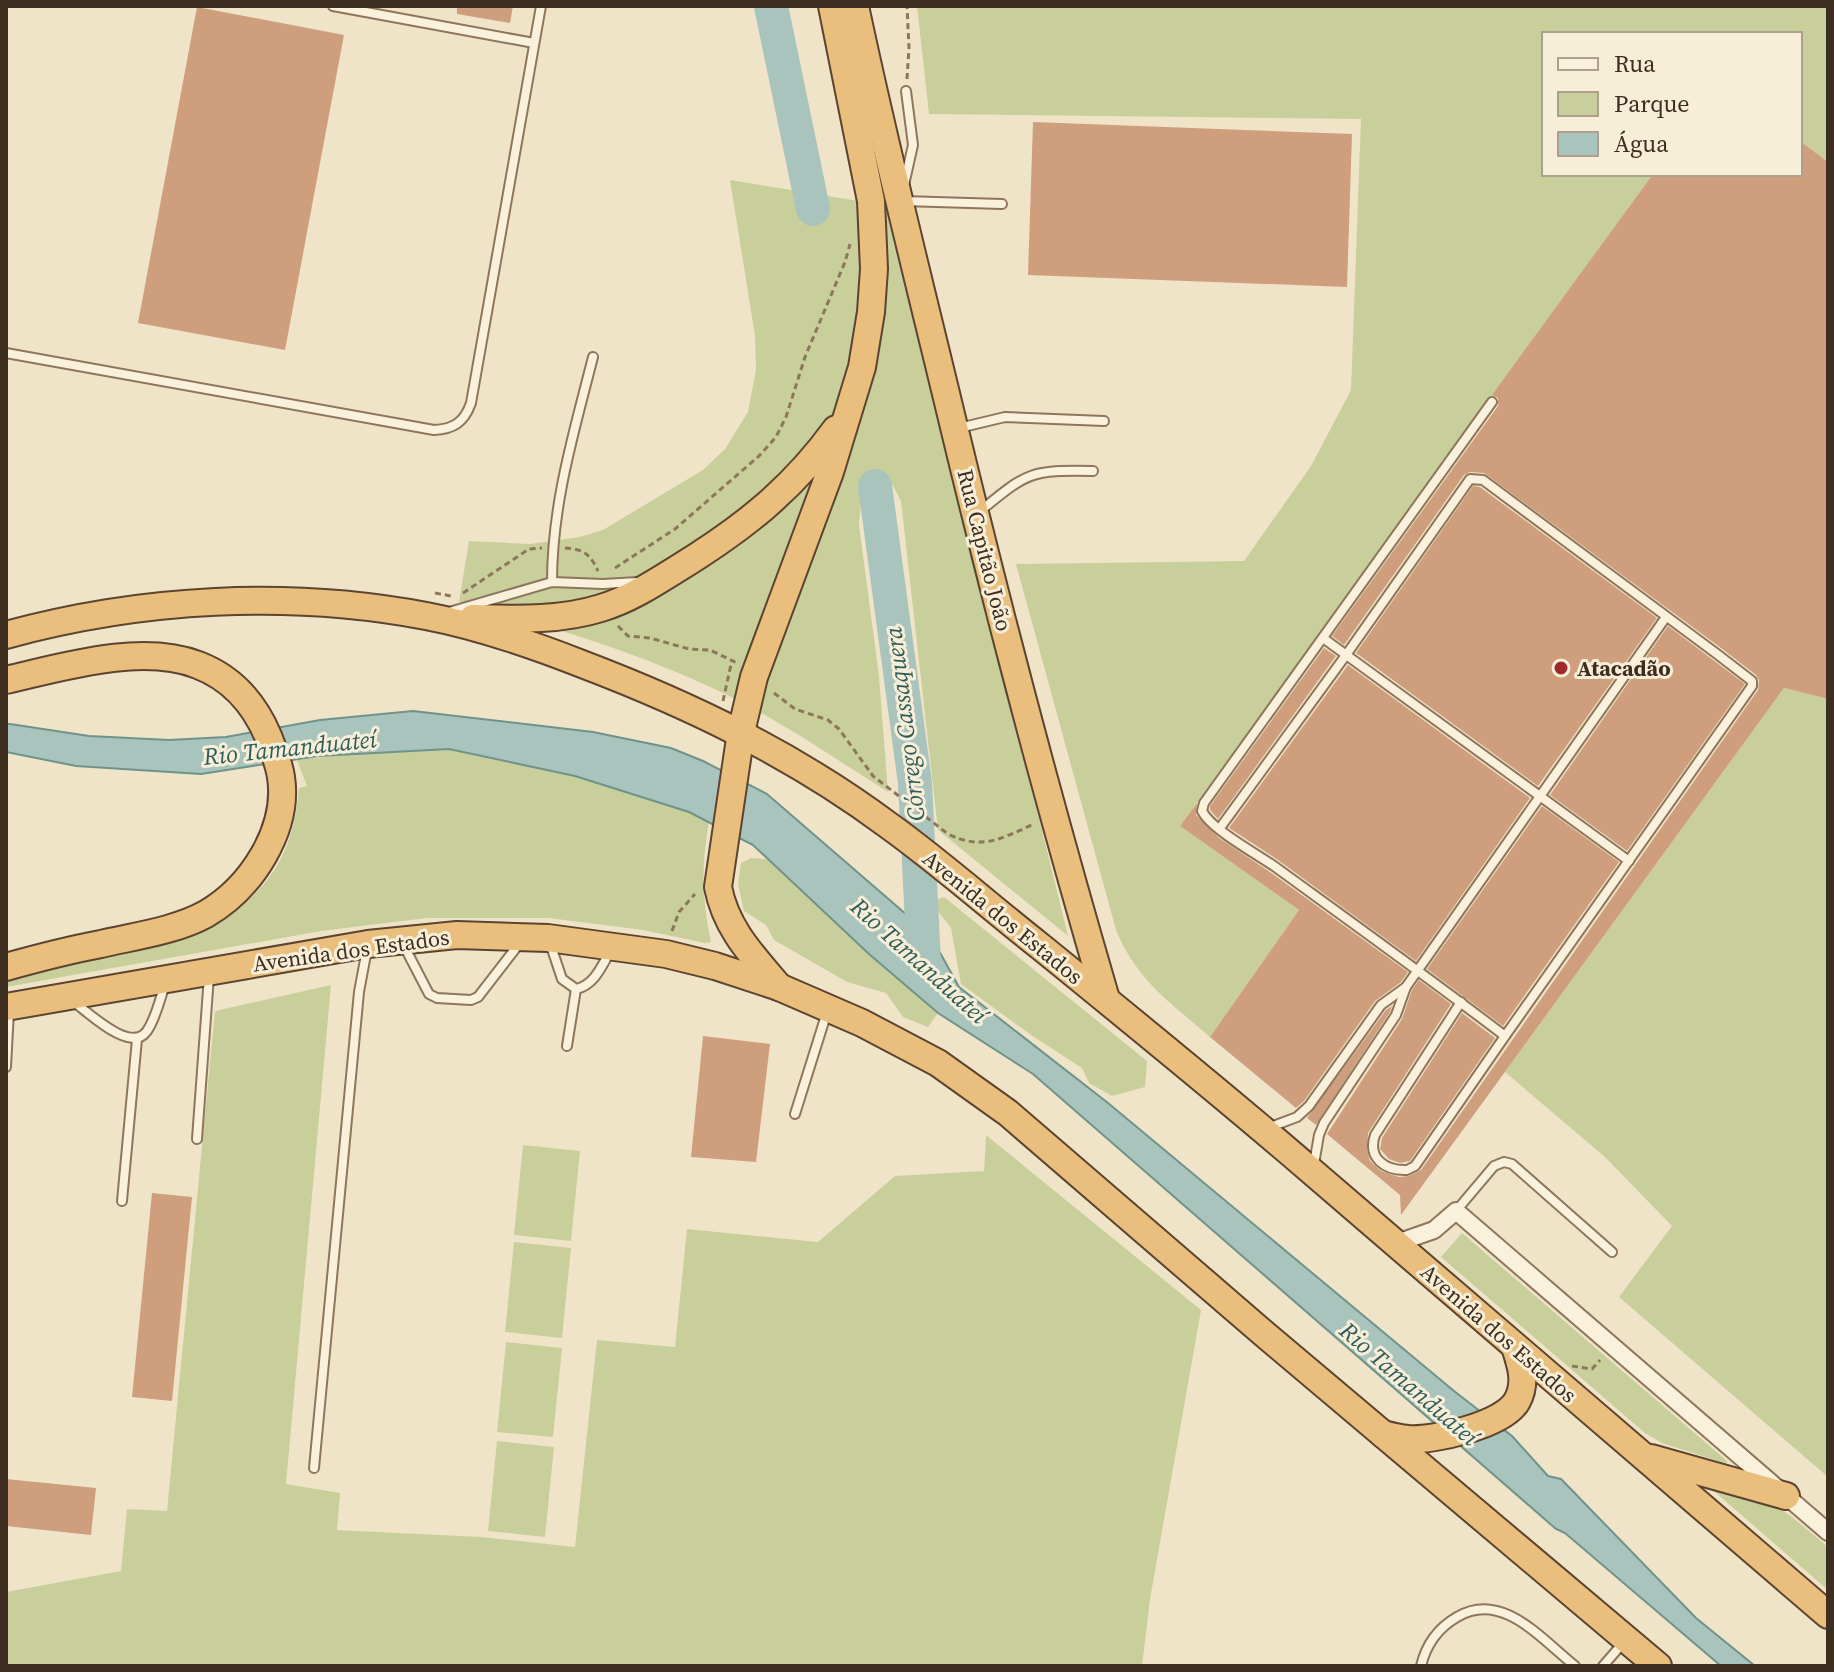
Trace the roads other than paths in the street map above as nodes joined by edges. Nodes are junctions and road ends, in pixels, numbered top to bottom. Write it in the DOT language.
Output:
graph roads {
  1 [pos="333,6"];
  2 [pos="541,6"];
  3 [pos="832,6"];
  4 [pos="855,6"];
  5 [pos="534,43"];
  6 [pos="906,91"];
  7 [pos="863,101"];
  8 [pos="898,201"];
  9 [pos="1002,204"];
  10 [pos="6,353"];
  11 [pos="593,357"];
  12 [pos="1492,402"];
  13 [pos="850,410"];
  14 [pos="1104,421"];
  15 [pos="955,429"];
  16 [pos="1093,471"];
  17 [pos="975,515"];
  18 [pos="659,580"];
  19 [pos="552,582"];
  20 [pos="433,605"];
  21 [pos="1666,617"];
  22 [pos="6,635"];
  23 [pos="1323,638"];
  24 [pos="1346,655"];
  25 [pos="6,680"];
  26 [pos="730,726"];
  27 [pos="1539,796"];
  28 [pos="1220,828"];
  29 [pos="1629,861"];
  30 [pos="536,937"];
  31 [pos="400,940"];
  32 [pos="368,944"];
  33 [pos="613,946"];
  34 [pos="6,967"];
  35 [pos="1418,970"];
  36 [pos="209,971"];
  37 [pos="167,979"];
  38 [pos="779,987"];
  39 [pos="1406,987"];
  40 [pos="576,989"];
  41 [pos="66,997"];
  42 [pos="1106,999"];
  43 [pos="1461,1002"];
  44 [pos="8,1007"];
  45 [pos="829,1008"];
  46 [pos="1505,1036"];
  47 [pos="137,1039"];
  48 [pos="567,1046"];
  49 [pos="6,1067"];
  50 [pos="795,1114"];
  51 [pos="1263,1129"];
  52 [pos="197,1139"];
  53 [pos="1314,1173"];
  54 [pos="122,1201"];
  55 [pos="1456,1211"];
  56 [pos="1397,1243"];
  57 [pos="1612,1252"];
  58 [pos="1515,1347"];
  59 [pos="1383,1434"];
  60 [pos="1644,1456"];
  61 [pos="314,1468"];
  62 [pos="1786,1496"];
  63 [pos="1828,1532"];
  64 [pos="1828,1615"];
  65 [pos="1627,1640"];
  66 [pos="1421,1666"];
  67 [pos="1575,1666"];
  68 [pos="1603,1666"];
  69 [pos="1658,1666"];
  1 -- 5 [label="lane"];
  2 -- 5 [label="lane"];
  3 -- 7 [label="highway"];
  4 -- 7 [label="highway"];
  5 -- 10 [label="lane"];
  6 -- 8 [label="lane"];
  7 -- 8 [label="highway, Rua Capitão João"];
  7 -- 13 [label="highway"];
  8 -- 9 [label="lane"];
  8 -- 15 [label="highway, Rua Capitão João"];
  11 -- 19 [label="lane"];
  12 -- 23 [label="lane"];
  13 -- 18 [label="highway"];
  13 -- 26 [label="highway"];
  14 -- 15 [label="lane"];
  15 -- 17 [label="highway, Rua Capitão João"];
  16 -- 17 [label="lane"];
  17 -- 42 [label="highway, Rua Capitão João"];
  18 -- 19 [label="lane"];
  18 -- 20 [label="highway"];
  19 -- 20 [label="lane"];
  20 -- 22 [label="highway, Avenida dos Estados"];
  20 -- 26 [label="highway, Avenida dos Estados"];
  21 -- 24 [label="lane"];
  21 -- 27 [label="lane"];
  21 -- 29 [label="lane"];
  23 -- 24 [label="lane"];
  23 -- 28 [label="lane"];
  24 -- 27 [label="lane"];
  24 -- 28 [label="lane"];
  25 -- 34 [label="highway"];
  26 -- 38 [label="highway"];
  26 -- 42 [label="highway, Avenida dos Estados"];
  27 -- 29 [label="lane"];
  27 -- 35 [label="lane"];
  28 -- 35 [label="lane"];
  29 -- 46 [label="lane"];
  30 -- 31 [label="highway, Avenida dos Estados"];
  30 -- 31 [label="lane"];
  30 -- 33 [label="highway, Avenida dos Estados"];
  30 -- 40 [label="lane"];
  31 -- 32 [label="highway, Avenida dos Estados"];
  32 -- 36 [label="highway, Avenida dos Estados"];
  32 -- 61 [label="lane"];
  33 -- 38 [label="highway, Avenida dos Estados"];
  33 -- 40 [label="lane"];
  35 -- 39 [label="lane"];
  35 -- 43 [label="lane"];
  36 -- 37 [label="highway, Avenida dos Estados"];
  36 -- 52 [label="lane"];
  37 -- 41 [label="highway, Avenida dos Estados"];
  37 -- 47 [label="lane"];
  38 -- 45 [label="highway, Avenida dos Estados"];
  39 -- 51 [label="lane"];
  39 -- 53 [label="lane"];
  40 -- 48 [label="lane"];
  41 -- 44 [label="highway, Avenida dos Estados"];
  41 -- 47 [label="lane"];
  42 -- 51 [label="highway, Avenida dos Estados"];
  43 -- 46 [label="lane"];
  43 -- 46 [label="lane"];
  44 -- 49 [label="lane"];
  45 -- 50 [label="lane"];
  45 -- 59 [label="highway, Avenida dos Estados"];
  47 -- 54 [label="lane"];
  51 -- 53 [label="highway, Avenida dos Estados"];
  53 -- 56 [label="highway, Avenida dos Estados"];
  55 -- 56 [label="street"];
  55 -- 57 [label="lane"];
  55 -- 62 [label="street"];
  56 -- 58 [label="highway, Avenida dos Estados"];
  58 -- 59 [label="highway"];
  58 -- 60 [label="highway, Avenida dos Estados"];
  59 -- 65 [label="highway, Avenida dos Estados"];
  60 -- 62 [label="highway"];
  60 -- 64 [label="highway, Avenida dos Estados"];
  62 -- 63 [label="street"];
  65 -- 68 [label="lane"];
  65 -- 69 [label="highway, Avenida dos Estados"];
  66 -- 67 [label="lane"];
}
